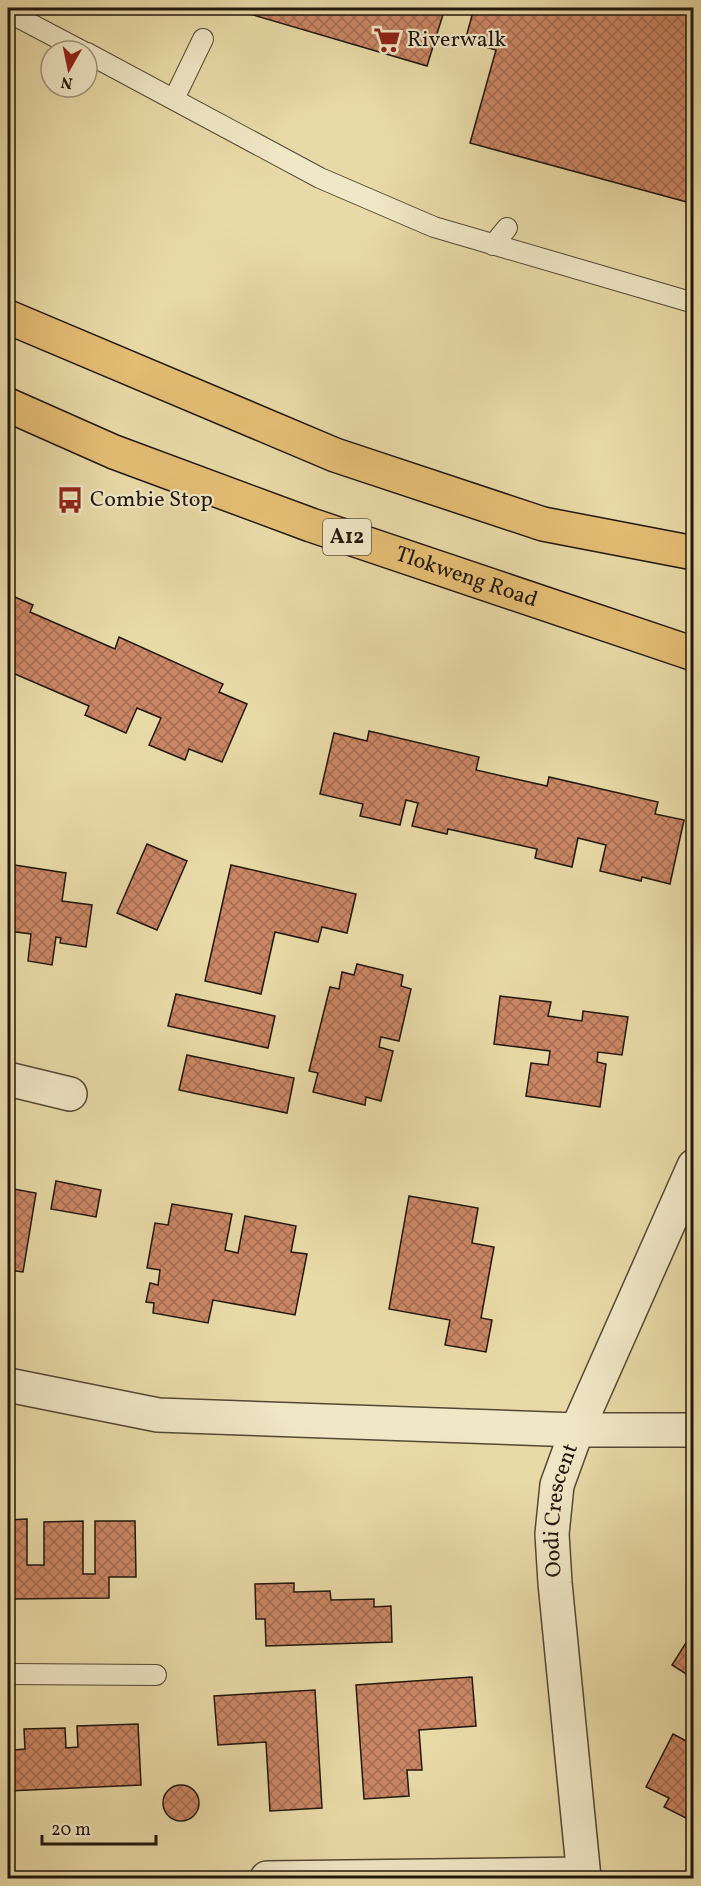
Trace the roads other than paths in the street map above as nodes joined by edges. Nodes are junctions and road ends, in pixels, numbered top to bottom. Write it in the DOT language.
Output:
graph roads {
  1 [pos="8,12"];
  2 [pos="59,39"];
  3 [pos="203,39"];
  4 [pos="99,59"];
  5 [pos="174,99"];
  6 [pos="507,228"];
  7 [pos="493,245"];
  8 [pos="693,303"];
  9 [pos="8,317"];
  10 [pos="8,405"];
  11 [pos="693,553"];
  12 [pos="693,654"];
  13 [pos="8,1079"];
  14 [pos="70,1094"];
  15 [pos="693,1166"];
  16 [pos="8,1385"];
  17 [pos="577,1430"];
  18 [pos="693,1430"];
  19 [pos="8,1674"];
  20 [pos="156,1675"];
  21 [pos="584,1876"];
  22 [pos="267,1878"];
  1 -- 2 [label="lane"];
  3 -- 5 [label="lane"];
  4 -- 5 [label="lane"];
  5 -- 7 [label="lane"];
  6 -- 7 [label="lane"];
  7 -- 8 [label="lane"];
  9 -- 11 [label="main road"];
  10 -- 12 [label="main road, Tlokweng Road / A12"];
  13 -- 14 [label="street"];
  15 -- 17 [label="street, Oodi Crescent"];
  16 -- 17 [label="street"];
  17 -- 18 [label="street"];
  17 -- 21 [label="street, Oodi Crescent"];
  19 -- 20 [label="lane"];
  21 -- 22 [label="street"];
}
